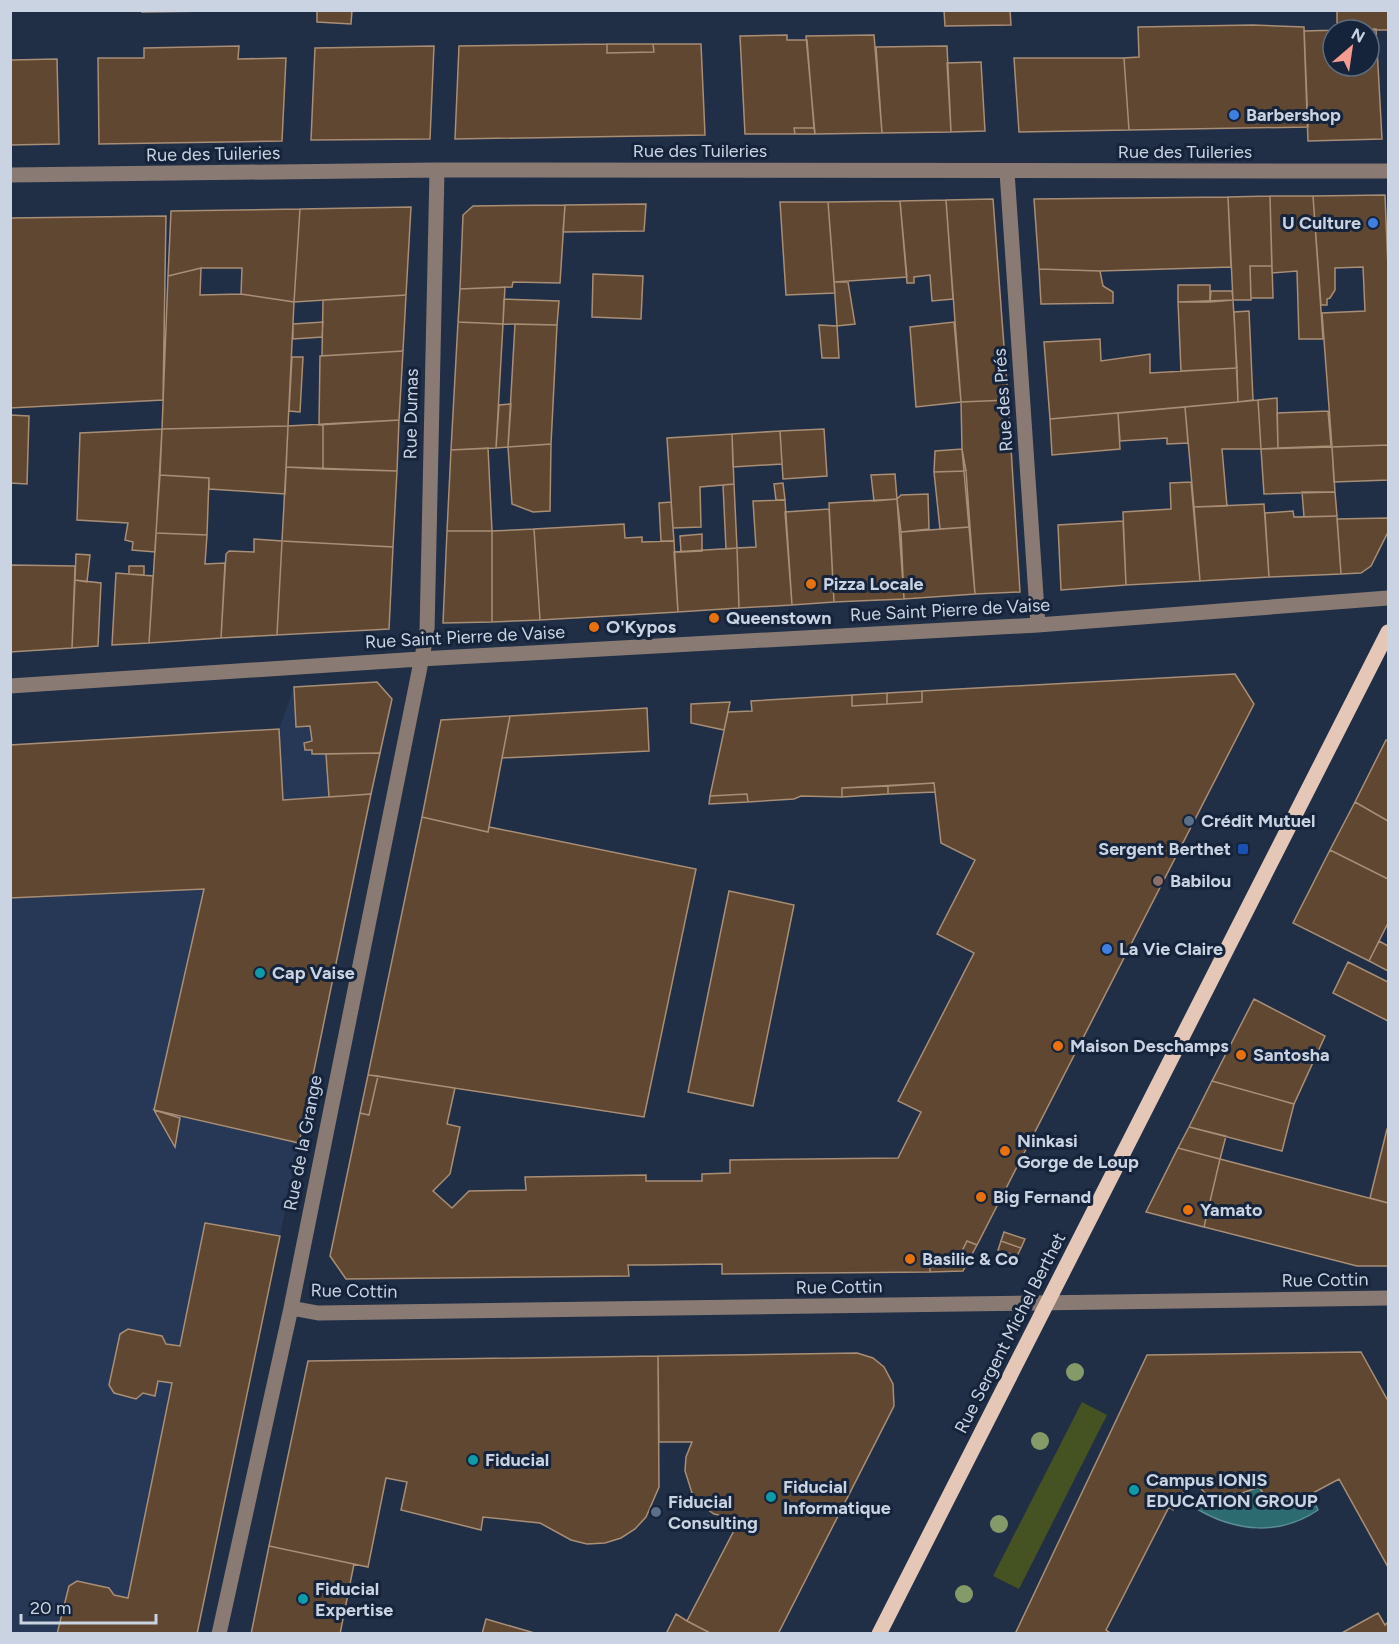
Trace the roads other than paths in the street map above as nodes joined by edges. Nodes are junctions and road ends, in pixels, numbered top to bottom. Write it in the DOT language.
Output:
graph roads {
  1 [pos="437,170"];
  2 [pos="1389,171"];
  3 [pos="1007,172"];
  4 [pos="10,175"];
  5 [pos="1389,598"];
  6 [pos="1038,625"];
  7 [pos="1389,632"];
  8 [pos="420,659"];
  9 [pos="10,686"];
  10 [pos="1389,1298"];
  11 [pos="1047,1303"];
  12 [pos="291,1308"];
  13 [pos="219,1634"];
  14 [pos="879,1634"];
  1 -- 3 [label="street, Rue des Tuileries"];
  1 -- 4 [label="street, Rue des Tuileries"];
  1 -- 8 [label="street, Rue Dumas"];
  2 -- 3 [label="street, Rue des Tuileries"];
  3 -- 6 [label="street, Rue des Prés"];
  5 -- 6 [label="street, Rue Saint Pierre de Vaise"];
  6 -- 8 [label="street, Rue Saint Pierre de Vaise"];
  7 -- 11 [label="main road, Rue Sergent Michel Berthet"];
  8 -- 9 [label="street, Rue Saint Pierre de Vaise"];
  8 -- 12 [label="street, Rue de la Grange"];
  10 -- 11 [label="street, Rue Cottin"];
  11 -- 12 [label="street, Rue Cottin"];
  11 -- 14 [label="main road, Rue Sergent Michel Berthet"];
  12 -- 13 [label="street, Rue de la Grange"];
}
